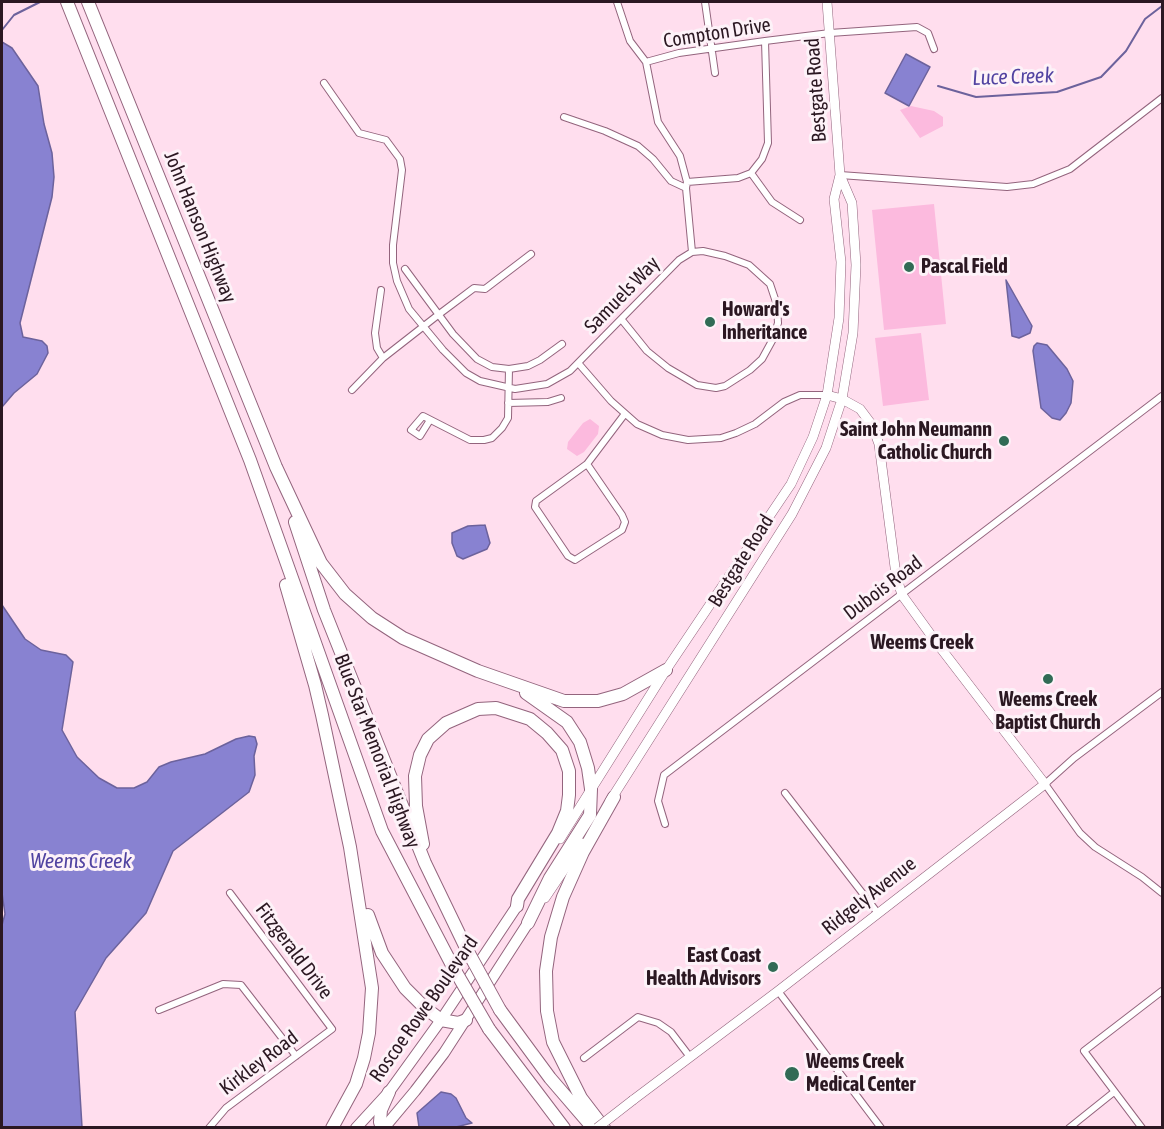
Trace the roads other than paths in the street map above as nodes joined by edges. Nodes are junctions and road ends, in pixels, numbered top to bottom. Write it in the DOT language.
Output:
graph roads {
  1 [pos="67,2"];
  2 [pos="88,2"];
  3 [pos="617,2"];
  4 [pos="705,2"];
  5 [pos="827,2"];
  6 [pos="830,33"];
  7 [pos="765,41"];
  8 [pos="710,48"];
  9 [pos="934,49"];
  10 [pos="646,62"];
  11 [pos="715,73"];
  12 [pos="324,83"];
  13 [pos="1162,98"];
  14 [pos="564,117"];
  15 [pos="751,173"];
  16 [pos="840,175"];
  17 [pos="686,185"];
  18 [pos="800,220"];
  19 [pos="692,252"];
  20 [pos="531,255"];
  21 [pos="405,269"];
  22 [pos="381,290"];
  23 [pos="438,315"];
  24 [pos="622,320"];
  25 [pos="424,327"];
  26 [pos="562,344"];
  27 [pos="383,358"];
  28 [pos="579,363"];
  29 [pos="509,369"];
  30 [pos="508,388"];
  31 [pos="352,390"];
  32 [pos="827,395"];
  33 [pos="1162,396"];
  34 [pos="561,398"];
  35 [pos="842,399"];
  36 [pos="508,403"];
  37 [pos="624,415"];
  38 [pos="430,420"];
  39 [pos="250,460"];
  40 [pos="587,464"];
  41 [pos="276,467"];
  42 [pos="902,595"];
  43 [pos="666,670"];
  44 [pos="515,685"];
  45 [pos="1162,692"];
  46 [pos="1045,784"];
  47 [pos="591,789"];
  48 [pos="785,793"];
  49 [pos="614,796"];
  50 [pos="665,824"];
  51 [pos="350,847"];
  52 [pos="425,863"];
  53 [pos="230,893"];
  54 [pos="1162,893"];
  55 [pos="517,906"];
  56 [pos="877,912"];
  57 [pos="528,923"];
  58 [pos="778,991"];
  59 [pos="1162,991"];
  60 [pos="159,1010"];
  61 [pos="441,1020"];
  62 [pos="466,1020"];
  63 [pos="332,1029"];
  64 [pos="296,1056"];
  65 [pos="690,1057"];
  66 [pos="584,1058"];
  67 [pos="389,1092"];
  68 [pos="1114,1092"];
  69 [pos="209,1128"];
  70 [pos="332,1128"];
  71 [pos="356,1128"];
  72 [pos="383,1128"];
  73 [pos="564,1128"];
  74 [pos="595,1128"];
  75 [pos="604,1128"];
  76 [pos="881,1128"];
  77 [pos="1069,1128"];
  78 [pos="1142,1128"];
  1 -- 39 [label="highway, John Hanson Highway"];
  2 -- 41 [label="highway, John Hanson Highway"];
  3 -- 10 [label="street"];
  4 -- 8 [label="street"];
  5 -- 6 [label="main road, Bestgate Road"];
  6 -- 7 [label="street, Compton Drive"];
  6 -- 9 [label="street, Compton Drive"];
  6 -- 16 [label="main road, Bestgate Road"];
  7 -- 8 [label="street, Compton Drive"];
  7 -- 15 [label="street"];
  8 -- 10 [label="street, Compton Drive"];
  8 -- 11 [label="street"];
  10 -- 17 [label="street"];
  12 -- 25 [label="street, Samuels Way"];
  13 -- 16 [label="street"];
  14 -- 17 [label="street"];
  15 -- 17 [label="street"];
  15 -- 18 [label="street"];
  16 -- 32 [label="main road, Bestgate Road"];
  16 -- 35 [label="main road, Bestgate Road"];
  17 -- 19 [label="street"];
  19 -- 24 [label="street, Samuels Way"];
  19 -- 24 [label="street"];
  20 -- 23 [label="street"];
  21 -- 23 [label="street"];
  22 -- 27 [label="street"];
  23 -- 25 [label="street"];
  23 -- 29 [label="street"];
  24 -- 28 [label="street, Samuels Way"];
  25 -- 27 [label="street"];
  25 -- 30 [label="street, Samuels Way"];
  26 -- 29 [label="street"];
  27 -- 31 [label="street"];
  28 -- 30 [label="street, Samuels Way"];
  28 -- 37 [label="street"];
  29 -- 30 [label="street"];
  30 -- 36 [label="street"];
  32 -- 35 [label="main road"];
  32 -- 37 [label="street"];
  32 -- 43 [label="main road, Bestgate Road"];
  33 -- 42 [label="street, Dubois Road"];
  34 -- 36 [label="street"];
  35 -- 42 [label="main road"];
  35 -- 49 [label="main road, Bestgate Road"];
  36 -- 38 [label="street"];
  37 -- 40 [label="street"];
  39 -- 51 [label="highway"];
  39 -- 73 [label="highway, Blue Star Memorial Highway, bridge"];
  40 -- 40 [label="street"];
  41 -- 44 [label="highway"];
  41 -- 52 [label="highway, Blue Star Memorial Highway"];
  42 -- 46 [label="main road"];
  42 -- 50 [label="street, Dubois Road"];
  43 -- 44 [label="highway"];
  43 -- 47 [label="main road, Bestgate Road"];
  44 -- 47 [label="highway"];
  45 -- 46 [label="street, Ridgely Avenue"];
  46 -- 54 [label="street"];
  46 -- 56 [label="main road, Ridgely Avenue"];
  47 -- 55 [label="main road, Bestgate Road"];
  47 -- 57 [label="highway"];
  48 -- 56 [label="street"];
  49 -- 57 [label="main road, Bestgate Road"];
  49 -- 75 [label="highway"];
  51 -- 61 [label="highway"];
  51 -- 70 [label="highway"];
  52 -- 55 [label="highway"];
  52 -- 74 [label="highway, Blue Star Memorial Highway, bridge"];
  53 -- 63 [label="street, Fitzgerald Drive"];
  55 -- 61 [label="main road, Roscoe Rowe Boulevard"];
  56 -- 58 [label="main road, Ridgely Avenue"];
  57 -- 62 [label="main road, Roscoe Rowe Boulevard"];
  58 -- 65 [label="main road, Ridgely Avenue"];
  58 -- 76 [label="street"];
  59 -- 68 [label="street"];
  60 -- 64 [label="street"];
  61 -- 62 [label="highway"];
  61 -- 67 [label="main road, Roscoe Rowe Boulevard"];
  62 -- 72 [label="main road, Roscoe Rowe Boulevard"];
  63 -- 64 [label="street, Kirkley Road"];
  64 -- 69 [label="street, Kirkley Road"];
  65 -- 66 [label="street"];
  65 -- 74 [label="main road, Ridgely Avenue, bridge"];
  67 -- 71 [label="main road, Roscoe Rowe Boulevard"];
  67 -- 72 [label="highway"];
  68 -- 77 [label="street"];
  68 -- 78 [label="street"];
}
